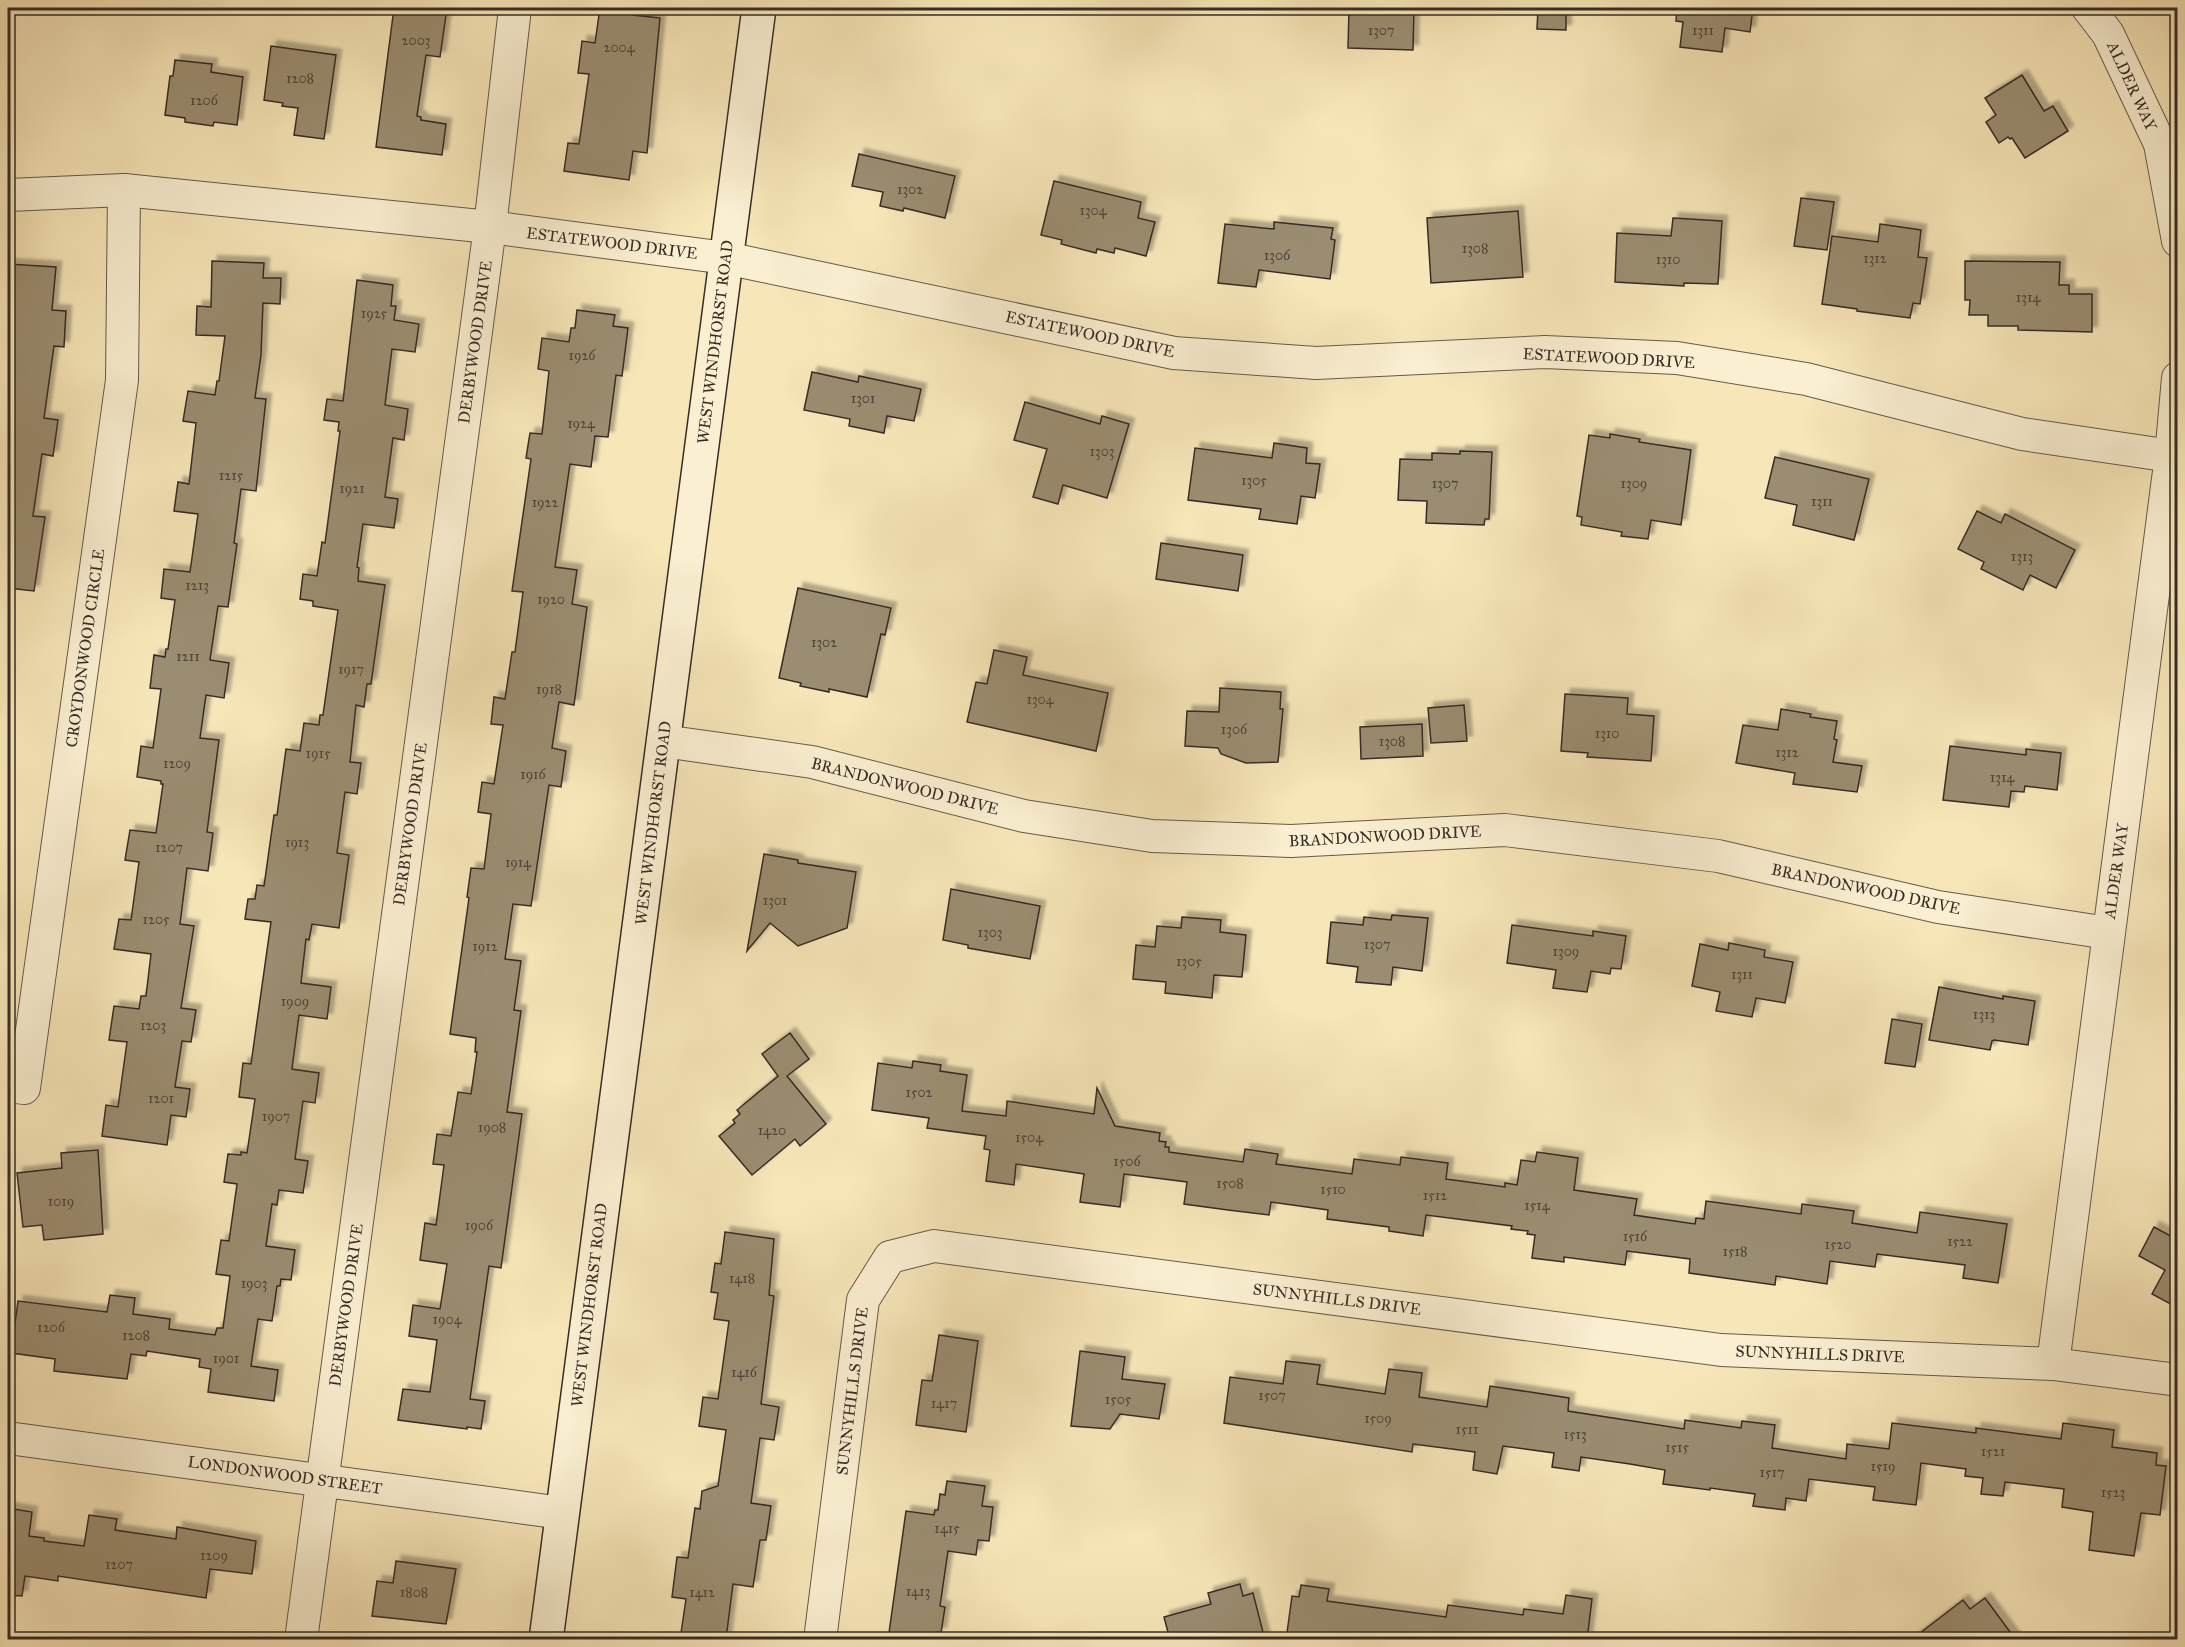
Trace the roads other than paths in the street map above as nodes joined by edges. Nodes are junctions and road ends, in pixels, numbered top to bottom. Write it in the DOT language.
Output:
graph roads {
  1 [pos="515,8"];
  2 [pos="759,8"];
  3 [pos="2088,8"];
  4 [pos="124,190"];
  5 [pos="8,195"];
  6 [pos="490,227"];
  7 [pos="2178,241"];
  8 [pos="726,258"];
  9 [pos="2178,378"];
  10 [pos="2174,457"];
  11 [pos="663,741"];
  12 [pos="2108,933"];
  13 [pos="8,1086"];
  14 [pos="2053,1364"];
  15 [pos="2178,1380"];
  16 [pos="8,1438"];
  17 [pos="322,1480"];
  18 [pos="562,1513"];
  19 [pos="301,1640"];
  20 [pos="546,1640"];
  21 [pos="820,1640"];
  1 -- 6 [label="street, DERBYWOOD DRIVE"];
  2 -- 8 [label="street, WEST WINDHORST ROAD"];
  3 -- 7 [label="street, ALDER WAY"];
  4 -- 5 [label="street, ESTATEWOOD DRIVE"];
  4 -- 6 [label="street, ESTATEWOOD DRIVE"];
  4 -- 13 [label="street, CROYDONWOOD CIRCLE"];
  6 -- 8 [label="street, ESTATEWOOD DRIVE"];
  6 -- 17 [label="street, DERBYWOOD DRIVE"];
  8 -- 10 [label="street, ESTATEWOOD DRIVE"];
  8 -- 11 [label="street, WEST WINDHORST ROAD"];
  9 -- 10 [label="street, ALDER WAY"];
  10 -- 12 [label="street, ALDER WAY"];
  11 -- 12 [label="street, BRANDONWOOD DRIVE"];
  11 -- 18 [label="street, WEST WINDHORST ROAD"];
  12 -- 14 [label="street, ALDER WAY"];
  14 -- 15 [label="street, SUNNYHILLS DRIVE"];
  14 -- 21 [label="street, SUNNYHILLS DRIVE"];
  16 -- 17 [label="street, LONDONWOOD STREET"];
  17 -- 18 [label="street, LONDONWOOD STREET"];
  17 -- 19 [label="street, DERBYWOOD DRIVE"];
  18 -- 20 [label="street, WEST WINDHORST ROAD"];
}
